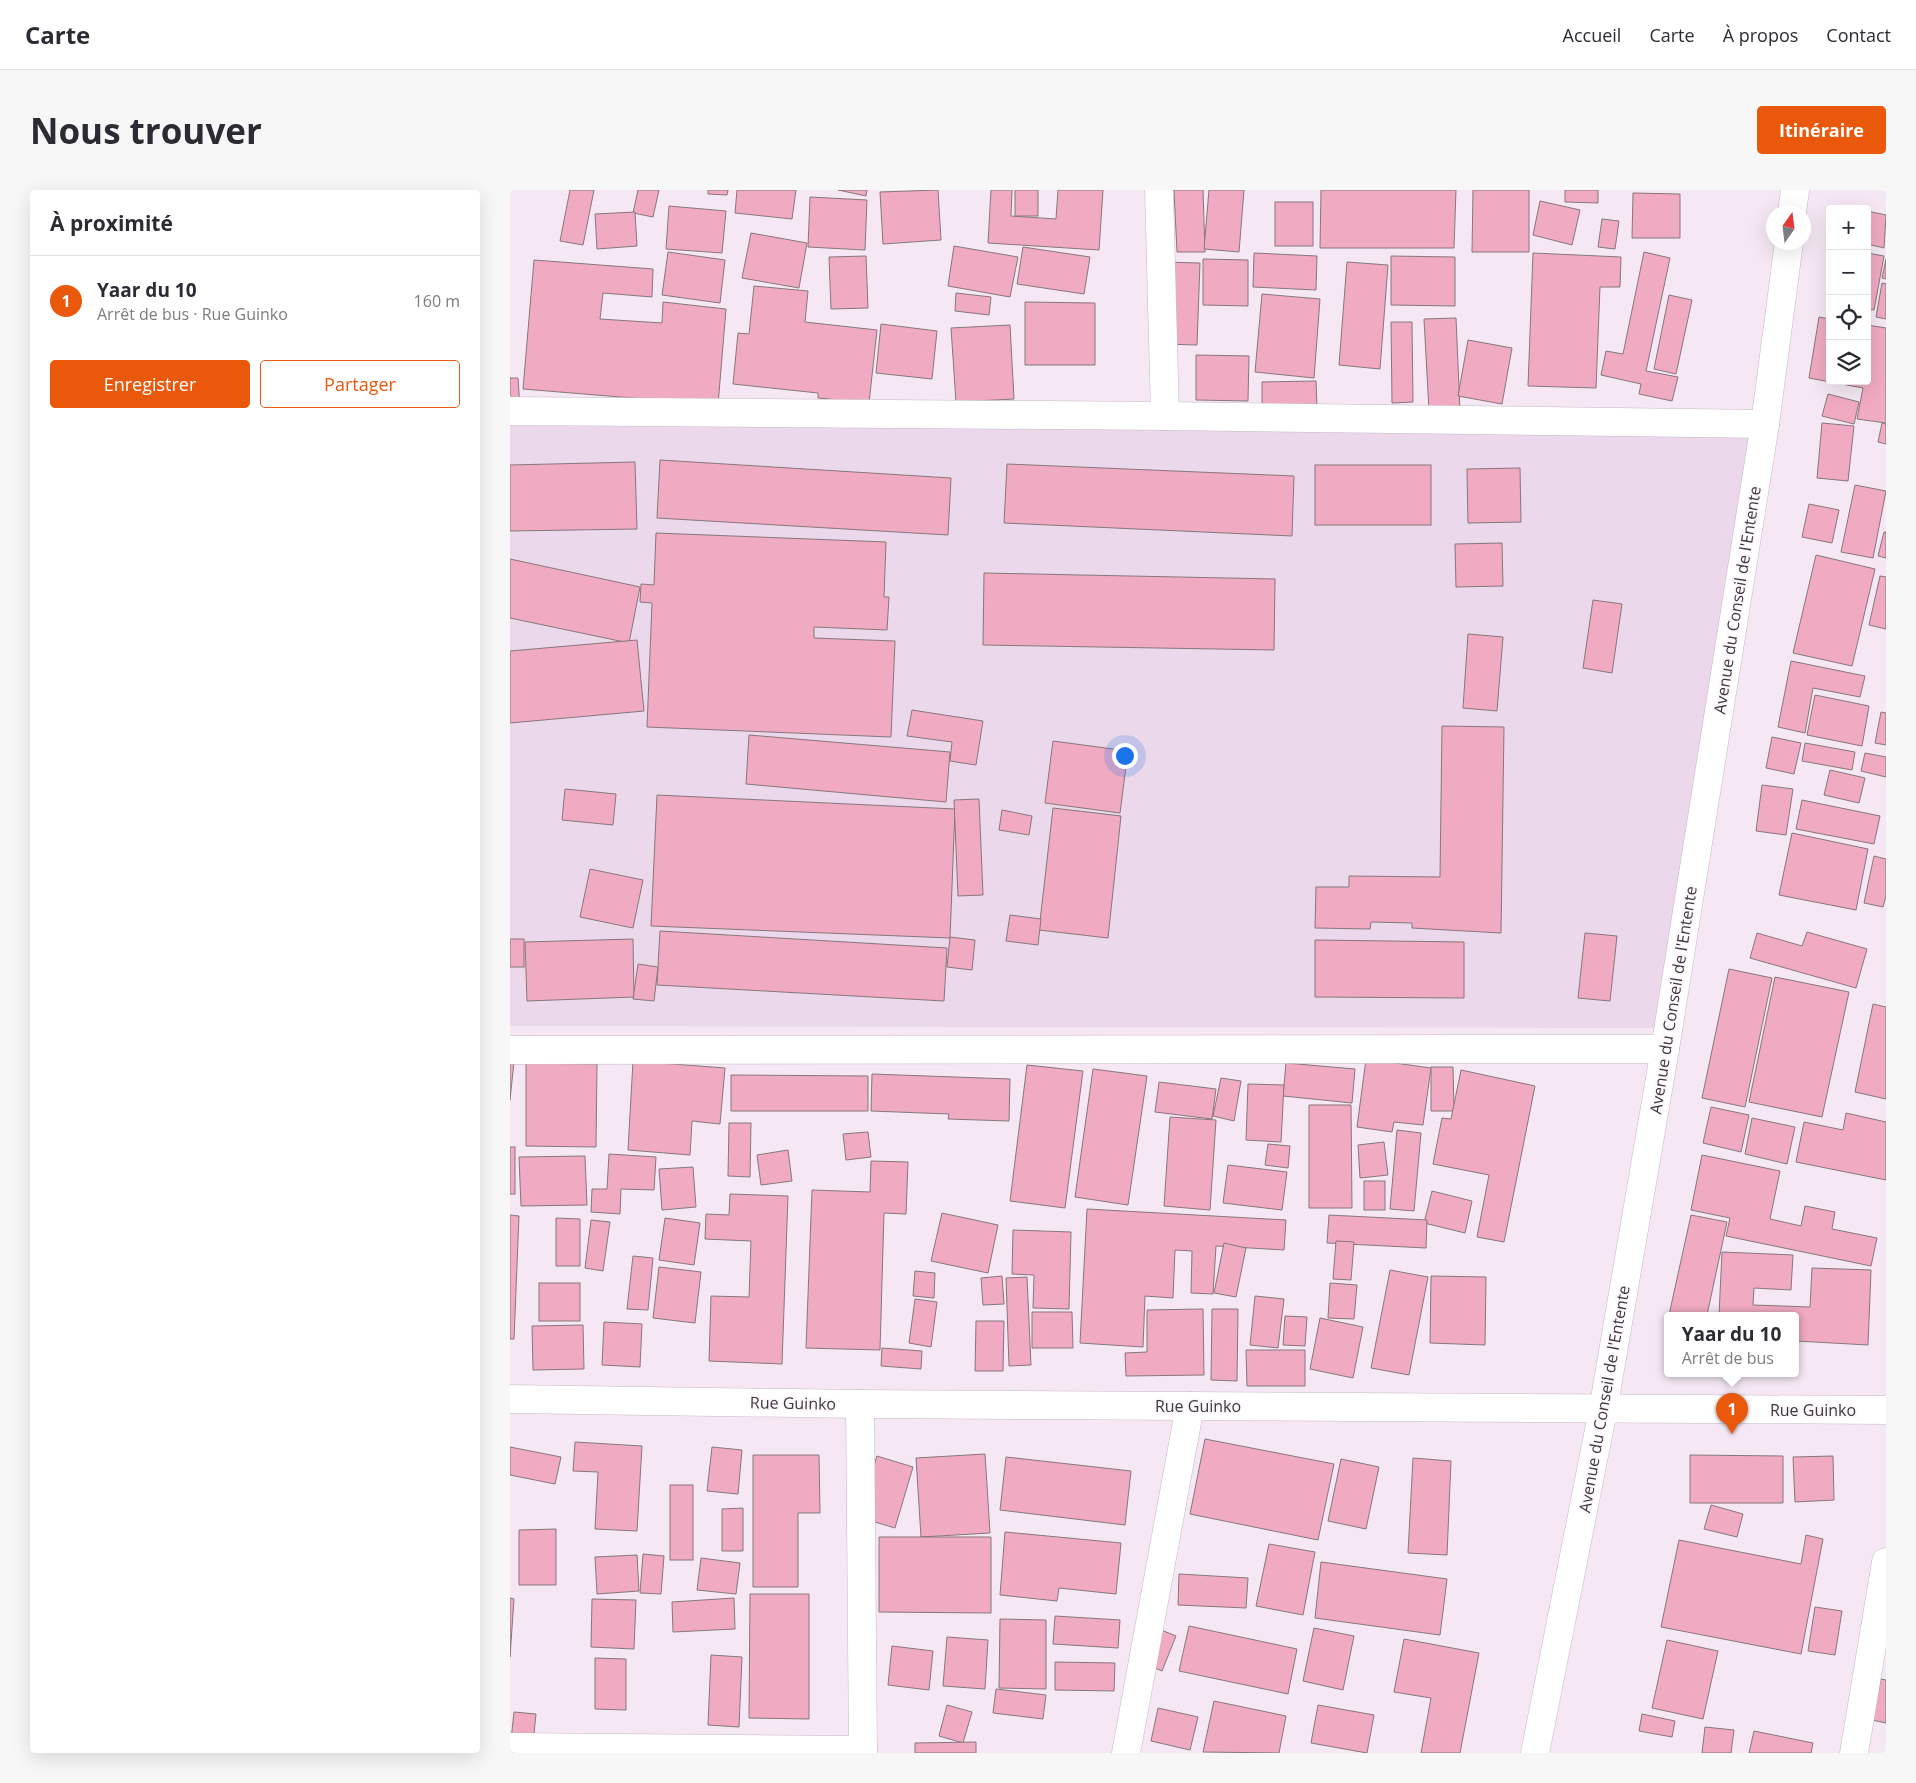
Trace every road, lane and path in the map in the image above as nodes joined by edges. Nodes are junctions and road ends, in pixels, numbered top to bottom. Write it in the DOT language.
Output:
graph roads {
  1 [pos="1159,190"];
  2 [pos="1795,190"];
  3 [pos="1793,205"];
  4 [pos="1787,250"];
  5 [pos="510,411"];
  6 [pos="1165,416"];
  7 [pos="1765,424"];
  8 [pos="510,1050"];
  9 [pos="1665,1050"];
  10 [pos="510,1399"];
  11 [pos="860,1404"];
  12 [pos="1190,1406"];
  13 [pos="1603,1410"];
  14 [pos="1886,1410"];
  15 [pos="1886,1562"];
  16 [pos="510,1747"];
  17 [pos="863,1751"];
  18 [pos="1126,1753"];
  19 [pos="1535,1753"];
  20 [pos="1854,1753"];
  1 -- 6 [label="street"];
  2 -- 3 [label="street"];
  4 -- 7 [label="street, Avenue du Conseil de l'Entente"];
  5 -- 6 [label="street"];
  6 -- 7 [label="street"];
  7 -- 9 [label="street, Avenue du Conseil de l'Entente"];
  8 -- 9 [label="street"];
  9 -- 13 [label="street, Avenue du Conseil de l'Entente"];
  10 -- 11 [label="street, Rue Guinko"];
  11 -- 12 [label="street, Rue Guinko"];
  11 -- 17 [label="street"];
  12 -- 13 [label="street, Rue Guinko"];
  12 -- 18 [label="street"];
  13 -- 14 [label="street, Rue Guinko"];
  13 -- 19 [label="street, Avenue du Conseil de l'Entente"];
  15 -- 20 [label="street"];
  16 -- 17 [label="street"];
}
